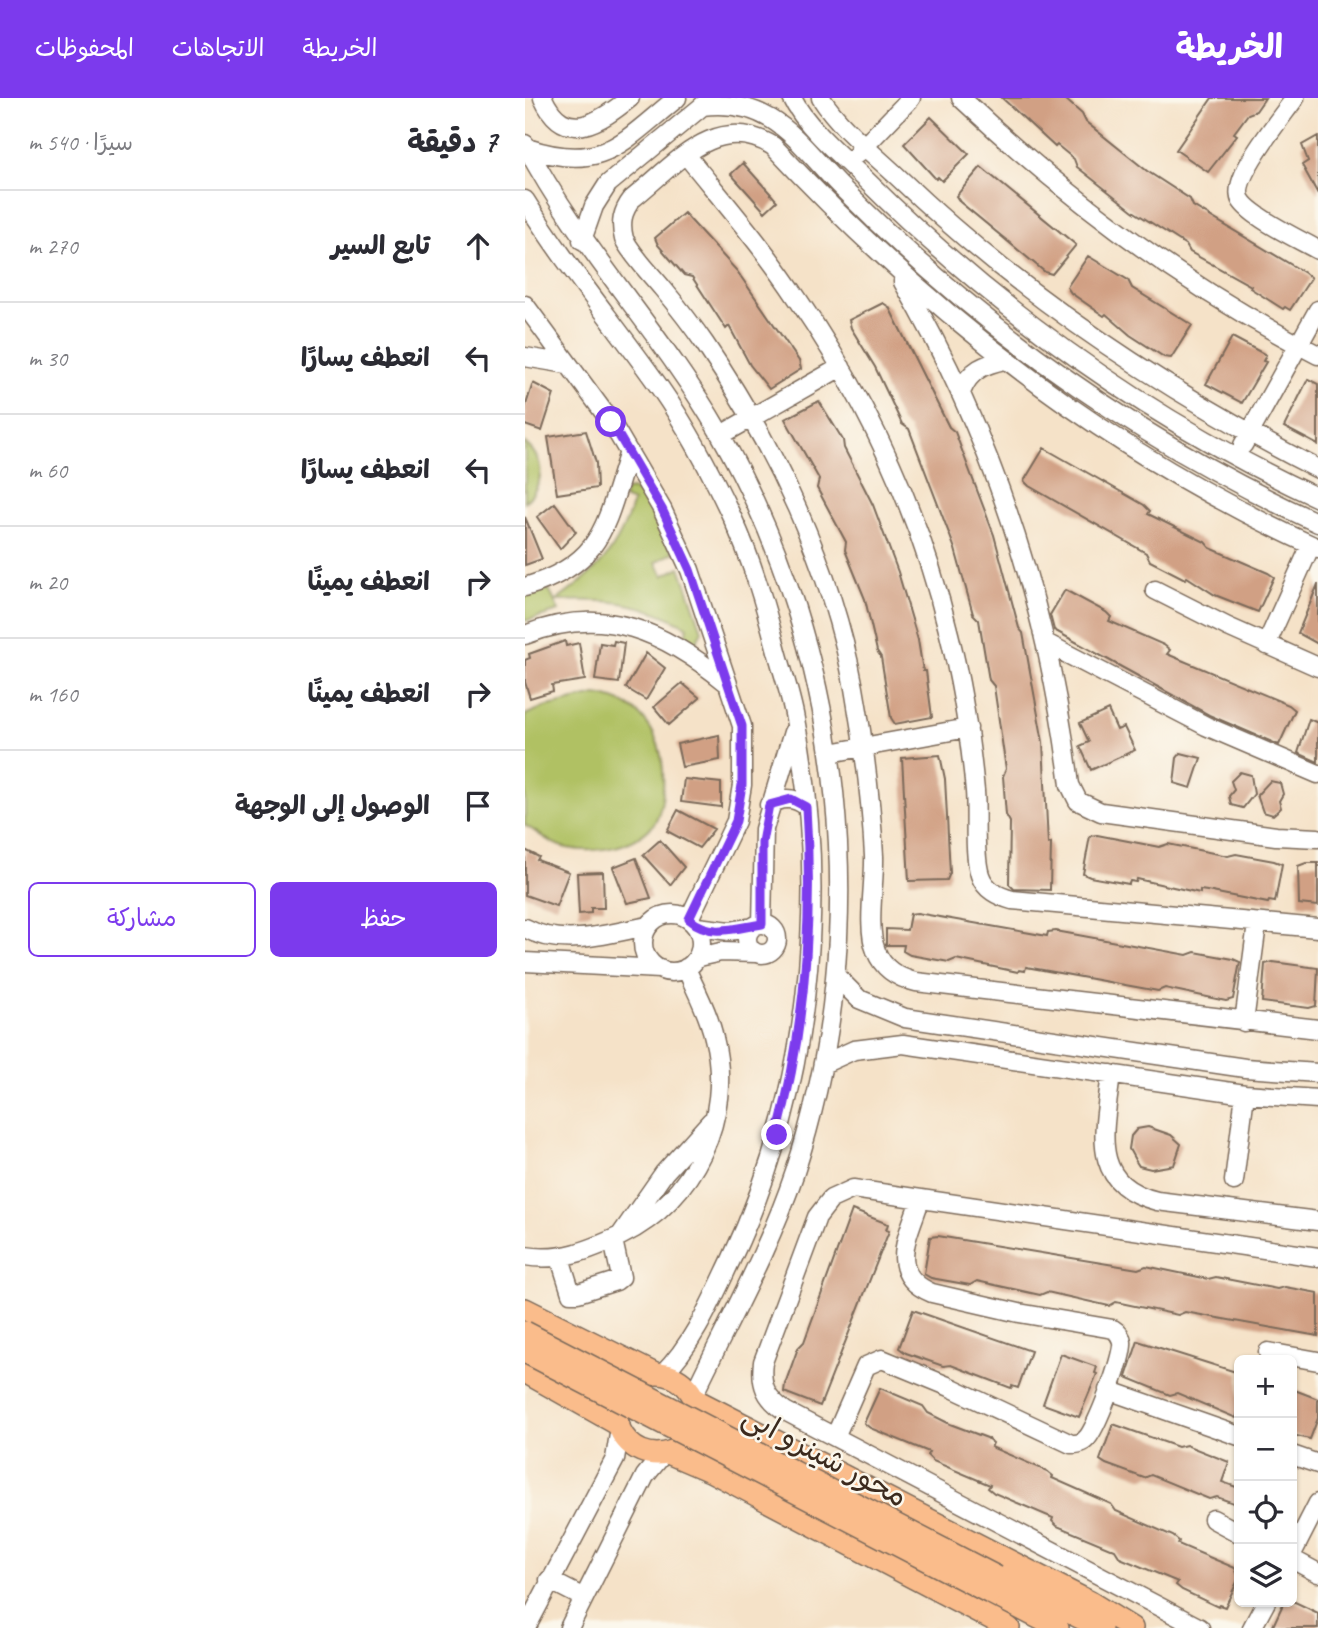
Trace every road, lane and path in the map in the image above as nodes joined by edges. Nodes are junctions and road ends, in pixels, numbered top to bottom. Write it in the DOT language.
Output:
graph roads {
  1 [pos="543,98"];
  2 [pos="630,98"];
  3 [pos="677,98"];
  4 [pos="792,98"];
  5 [pos="821,98"];
  6 [pos="911,98"];
  7 [pos="961,98"];
  8 [pos="1295,98"];
  9 [pos="708,102"];
  10 [pos="865,145"];
  11 [pos="526,146"];
  12 [pos="687,156"];
  13 [pos="848,163"];
  14 [pos="525,200"];
  15 [pos="582,240"];
  16 [pos="1318,250"];
  17 [pos="895,270"];
  18 [pos="525,305"];
  19 [pos="635,310"];
  20 [pos="1318,310"];
  21 [pos="612,325"];
  22 [pos="1299,345"];
  23 [pos="1318,355"];
  24 [pos="525,357"];
  25 [pos="1005,360"];
  26 [pos="567,364"];
  27 [pos="841,367"];
  28 [pos="962,390"];
  29 [pos="752,418"];
  30 [pos="1249,434"];
  31 [pos="721,435"];
  32 [pos="629,452"];
  33 [pos="1237,457"];
  34 [pos="1318,469"];
  35 [pos="1318,498"];
  36 [pos="1318,523"];
  37 [pos="1315,546"];
  38 [pos="525,587"];
  39 [pos="1155,590"];
  40 [pos="525,635"];
  41 [pos="1048,644"];
  42 [pos="1266,645"];
  43 [pos="1318,667"];
  44 [pos="727,683"];
  45 [pos="795,719"];
  46 [pos="968,728"];
  47 [pos="865,746"];
  48 [pos="830,753"];
  49 [pos="1318,774"];
  50 [pos="769,805"];
  51 [pos="806,807"];
  52 [pos="1318,838"];
  53 [pos="693,923"];
  54 [pos="1257,924"];
  55 [pos="757,925"];
  56 [pos="648,926"];
  57 [pos="525,928"];
  58 [pos="1318,928"];
  59 [pos="756,953"];
  60 [pos="525,962"];
  61 [pos="692,963"];
  62 [pos="660,969"];
  63 [pos="836,976"];
  64 [pos="919,1020"];
  65 [pos="1244,1022"];
  66 [pos="1318,1030"];
  67 [pos="916,1046"];
  68 [pos="823,1064"];
  69 [pos="1318,1073"];
  70 [pos="1111,1074"];
  71 [pos="789,1091"];
  72 [pos="1245,1094"];
  73 [pos="816,1098"];
  74 [pos="1318,1098"];
  75 [pos="768,1166"];
  76 [pos="794,1174"];
  77 [pos="1234,1181"];
  78 [pos="920,1200"];
  79 [pos="1318,1221"];
  80 [pos="616,1238"];
  81 [pos="525,1256"];
  82 [pos="1318,1257"];
  83 [pos="560,1258"];
  84 [pos="525,1309"];
  85 [pos="525,1332"];
  86 [pos="525,1352"];
  87 [pos="1268,1352"];
  88 [pos="1318,1361"];
  89 [pos="525,1372"];
  90 [pos="658,1374"];
  91 [pos="1108,1390"];
  92 [pos="694,1397"];
  93 [pos="619,1427"];
  94 [pos="1234,1434"];
  95 [pos="835,1437"];
  96 [pos="665,1453"];
  97 [pos="1297,1457"];
  98 [pos="1318,1464"];
  99 [pos="1318,1503"];
  100 [pos="1213,1519"];
  101 [pos="1234,1530"];
  102 [pos="1297,1547"];
  103 [pos="1297,1560"];
  104 [pos="1318,1573"];
  105 [pos="549,1580"];
  106 [pos="994,1585"];
  107 [pos="582,1597"];
  108 [pos="1263,1607"];
  109 [pos="526,1628"];
  110 [pos="569,1628"];
  111 [pos="1009,1628"];
  112 [pos="1058,1628"];
  113 [pos="1101,1628"];
  114 [pos="1132,1628"];
  115 [pos="1200,1628"];
  116 [pos="1252,1628"];
  1 -- 2 [label="street"];
  3 -- 11 [label="street"];
  4 -- 13 [label="street"];
  5 -- 10 [label="street"];
  6 -- 10 [label="street"];
  7 -- 22 [label="street"];
  8 -- 16 [label="street"];
  9 -- 15 [label="street"];
  9 -- 36 [label="street"];
  10 -- 13 [label="street"];
  10 -- 30 [label="street"];
  11 -- 15 [label="street"];
  12 -- 17 [label="street"];
  12 -- 27 [label="street"];
  12 -- 29 [label="street"];
  13 -- 33 [label="street"];
  14 -- 21 [label="street"];
  15 -- 19 [label="street"];
  17 -- 25 [label="street"];
  17 -- 28 [label="street"];
  18 -- 26 [label="street"];
  19 -- 21 [label="street"];
  19 -- 31 [label="street"];
  20 -- 22 [label="street"];
  21 -- 45 [label="street"];
  22 -- 23 [label="street"];
  22 -- 30 [label="street"];
  24 -- 26 [label="street"];
  25 -- 28 [label="street"];
  25 -- 37 [label="street"];
  26 -- 32 [label="street"];
  27 -- 29 [label="street"];
  27 -- 46 [label="street"];
  28 -- 41 [label="street"];
  29 -- 31 [label="street"];
  29 -- 47 [label="street"];
  30 -- 33 [label="street"];
  30 -- 34 [label="street"];
  31 -- 48 [label="street"];
  32 -- 38 [label="street"];
  32 -- 44 [label="street"];
  33 -- 35 [label="street"];
  37 -- 42 [label="street"];
  39 -- 42 [label="street"];
  40 -- 44 [label="street"];
  41 -- 49 [label="street"];
  41 -- 52 [label="street"];
  42 -- 43 [label="street"];
  44 -- 53 [label="street"];
  45 -- 50 [label="street"];
  45 -- 51 [label="street"];
  46 -- 47 [label="street"];
  46 -- 54 [label="street"];
  47 -- 48 [label="street"];
  47 -- 65 [label="street"];
  48 -- 63 [label="street"];
  50 -- 51 [label="street"];
  50 -- 55 [label="street"];
  51 -- 71 [label="street"];
  53 -- 55 [label="street"];
  53 -- 56 [label="street"];
  53 -- 61 [label="street"];
  54 -- 58 [label="street"];
  54 -- 65 [label="street"];
  55 -- 59 [label="street"];
  55 -- 59 [label="street"];
  56 -- 57 [label="street"];
  56 -- 62 [label="street"];
  59 -- 61 [label="street"];
  60 -- 62 [label="street"];
  61 -- 62 [label="street"];
  61 -- 80 [label="street"];
  63 -- 64 [label="street"];
  63 -- 68 [label="street"];
  64 -- 67 [label="street"];
  64 -- 69 [label="street"];
  65 -- 66 [label="street"];
  67 -- 68 [label="street"];
  67 -- 70 [label="street"];
  68 -- 73 [label="street"];
  70 -- 72 [label="street"];
  70 -- 79 [label="street"];
  71 -- 73 [label="street"];
  71 -- 75 [label="street"];
  72 -- 74 [label="street"];
  72 -- 77 [label="street"];
  73 -- 76 [label="street"];
  75 -- 76 [label="street"];
  75 -- 90 [label="street"];
  76 -- 92 [label="street"];
  78 -- 82 [label="street"];
  78 -- 91 [label="street"];
  78 -- 95 [label="street"];
  80 -- 83 [label="street"];
  80 -- 83 [label="street"];
  81 -- 83 [label="street"];
  84 -- 90 [label="main road"];
  85 -- 106 [label="main road, محور شينزو ابى, bridge"];
  86 -- 106 [label="main road, محور شينزو ابى, bridge"];
  87 -- 88 [label="street"];
  89 -- 93 [label="main road"];
  90 -- 92 [label="main road"];
  90 -- 93 [label="main road"];
  91 -- 94 [label="street"];
  91 -- 95 [label="street"];
  92 -- 96 [label="main road"];
  92 -- 114 [label="main road, محور شينزو ابى"];
  93 -- 96 [label="main road"];
  93 -- 105 [label="street"];
  95 -- 115 [label="street"];
  96 -- 107 [label="street"];
  96 -- 111 [label="main road"];
  97 -- 98 [label="street"];
  99 -- 102 [label="street"];
  100 -- 101 [label="street"];
  103 -- 104 [label="street"];
  105 -- 107 [label="street"];
  105 -- 109 [label="street"];
  106 -- 112 [label="main road, محور شينزو ابى"];
  106 -- 113 [label="main road, محور شينزو ابى"];
  107 -- 110 [label="street"];
  108 -- 116 [label="street"];
}
